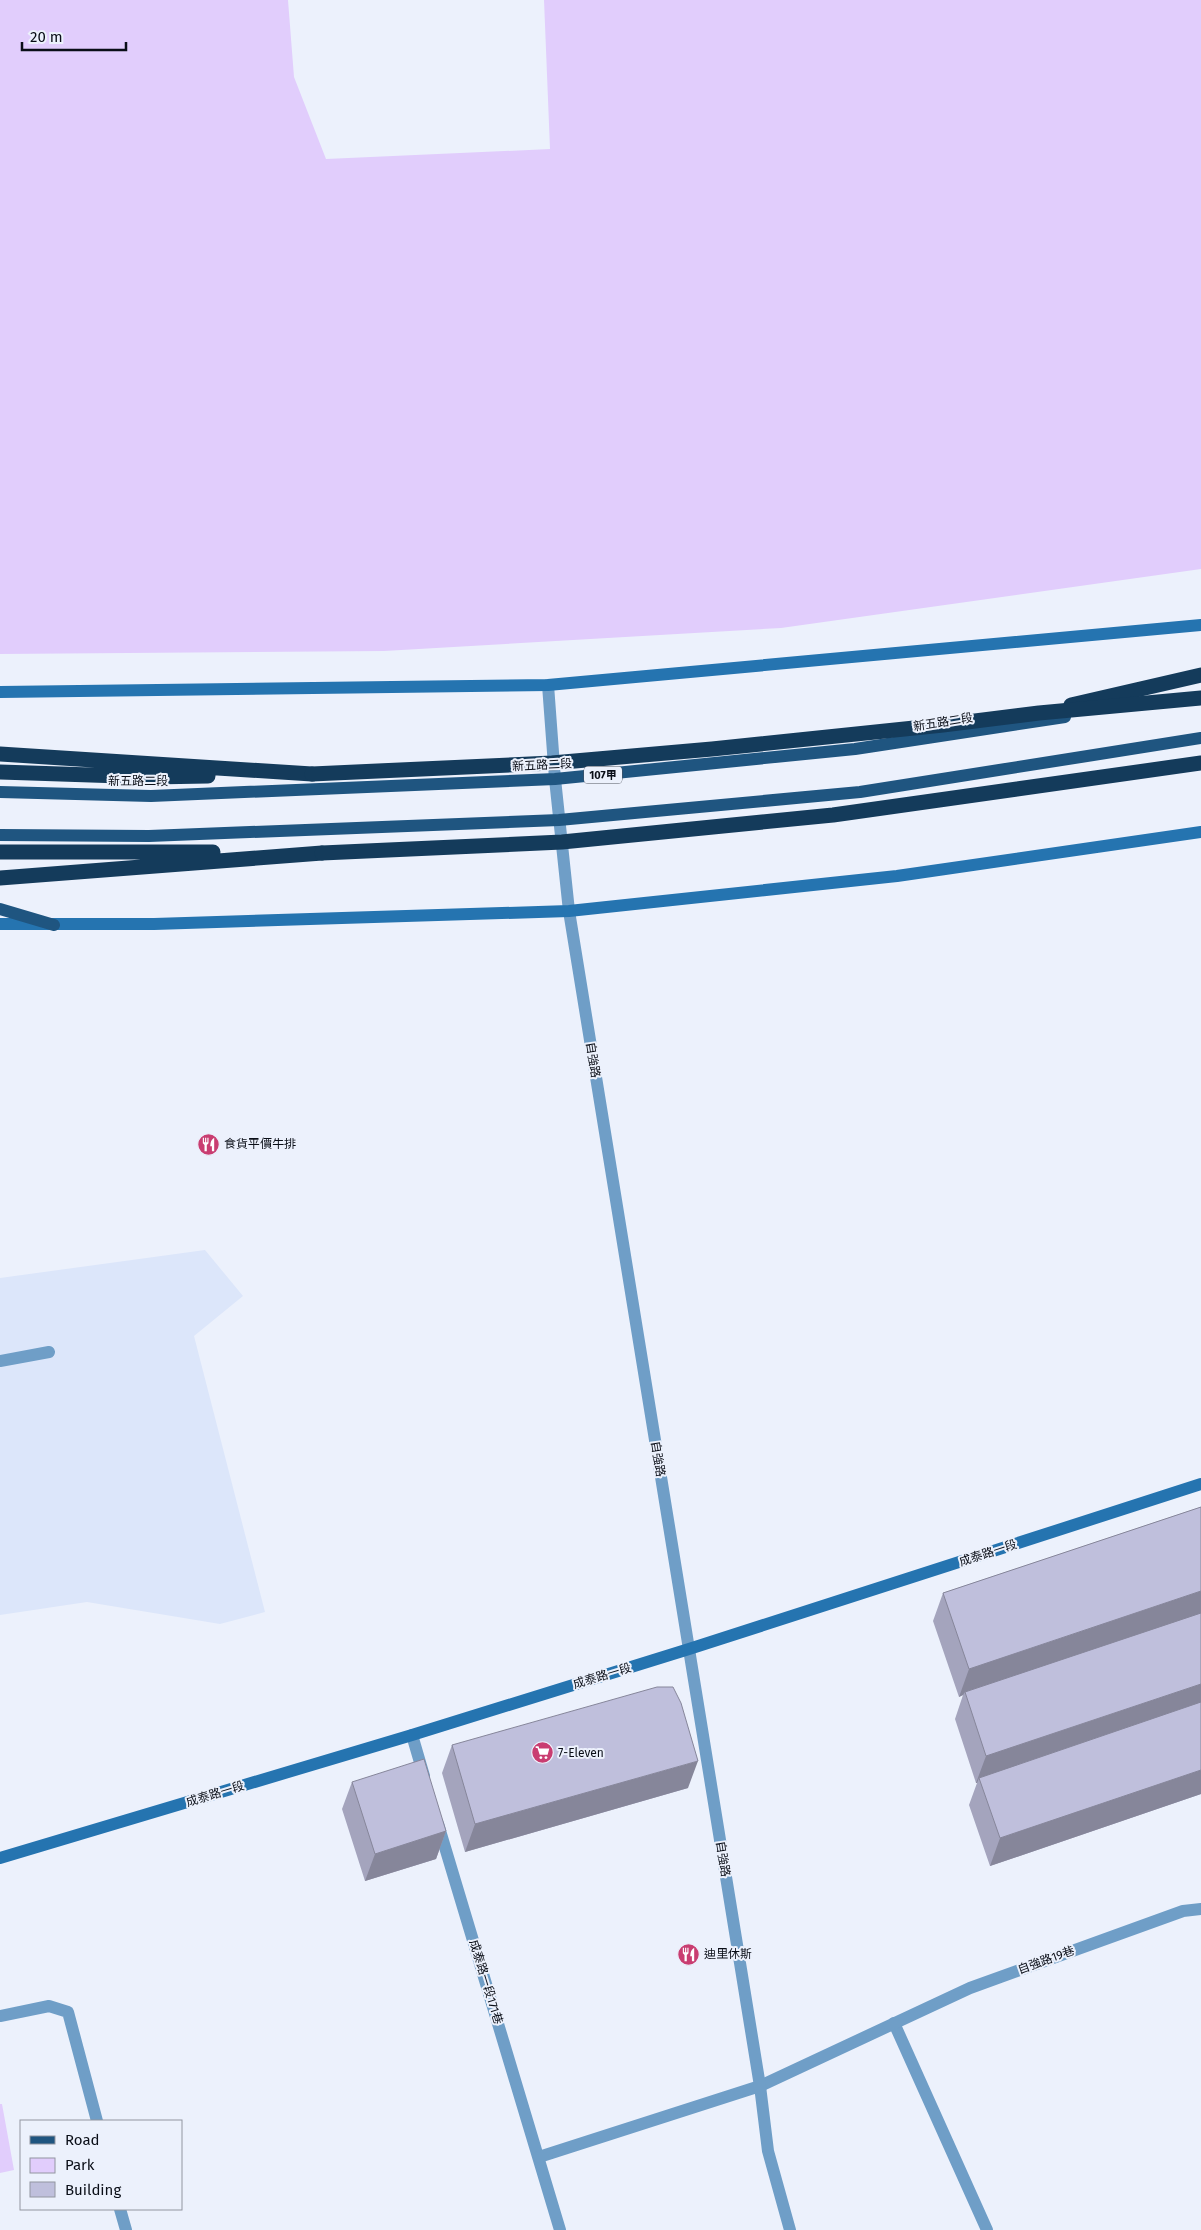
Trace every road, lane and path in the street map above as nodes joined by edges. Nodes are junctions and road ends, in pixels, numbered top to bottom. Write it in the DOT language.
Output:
graph roads {
  1 [pos="1201,625"];
  2 [pos="1201,675"];
  3 [pos="548,685"];
  4 [pos="0,692"];
  5 [pos="1201,697"];
  6 [pos="1039,713"];
  7 [pos="1201,738"];
  8 [pos="0,754"];
  9 [pos="1201,763"];
  10 [pos="0,772"];
  11 [pos="312,774"];
  12 [pos="555,779"];
  13 [pos="0,792"];
  14 [pos="559,820"];
  15 [pos="1201,832"];
  16 [pos="0,835"];
  17 [pos="0,852"];
  18 [pos="322,853"];
  19 [pos="0,878"];
  20 [pos="0,909"];
  21 [pos="569,911"];
  22 [pos="0,924"];
  23 [pos="54,925"];
  24 [pos="49,1352"];
  25 [pos="0,1362"];
  26 [pos="1201,1484"];
  27 [pos="690,1649"];
  28 [pos="412,1735"];
  29 [pos="428,1791"];
  30 [pos="434,1810"];
  31 [pos="0,1858"];
  32 [pos="1201,1909"];
  33 [pos="0,2016"];
  34 [pos="894,2023"];
  35 [pos="760,2086"];
  36 [pos="97,2120"];
  37 [pos="539,2157"];
  38 [pos="120,2210"];
  39 [pos="126,2230"];
  40 [pos="560,2230"];
  41 [pos="790,2230"];
  42 [pos="987,2230"];
  1 -- 3 [label="main road"];
  2 -- 6 [label="highway, bridge"];
  3 -- 4 [label="main road"];
  3 -- 12 [label="street, 自強路"];
  5 -- 6 [label="highway, bridge"];
  5 -- 12 [label="main road, 新五路二段 / 107甲"];
  6 -- 11 [label="highway, bridge"];
  7 -- 14 [label="main road"];
  8 -- 11 [label="highway"];
  9 -- 18 [label="highway, bridge"];
  10 -- 11 [label="highway"];
  12 -- 13 [label="main road, 新五路二段 / 107甲"];
  12 -- 14 [label="street, 自強路"];
  14 -- 16 [label="main road"];
  14 -- 21 [label="street, 自強路"];
  15 -- 21 [label="main road"];
  17 -- 18 [label="highway"];
  18 -- 19 [label="highway"];
  20 -- 23 [label="main road"];
  21 -- 23 [label="main road"];
  21 -- 27 [label="street, 自強路"];
  22 -- 23 [label="main road"];
  24 -- 25 [label="street"];
  26 -- 27 [label="main road, 成泰路一段"];
  27 -- 28 [label="main road, 成泰路一段"];
  27 -- 35 [label="street, 自強路"];
  28 -- 29 [label="street"];
  28 -- 31 [label="main road, 成泰路一段"];
  30 -- 37 [label="street, 成泰路一段171巷"];
  32 -- 34 [label="street, 自強路19巷"];
  33 -- 36 [label="street"];
  34 -- 35 [label="street, 自強路19巷"];
  34 -- 42 [label="street"];
  35 -- 37 [label="street, 自強路19巷"];
  35 -- 41 [label="street, 自強路"];
  37 -- 40 [label="street, 成泰路一段171巷"];
  38 -- 39 [label="street"];
}
